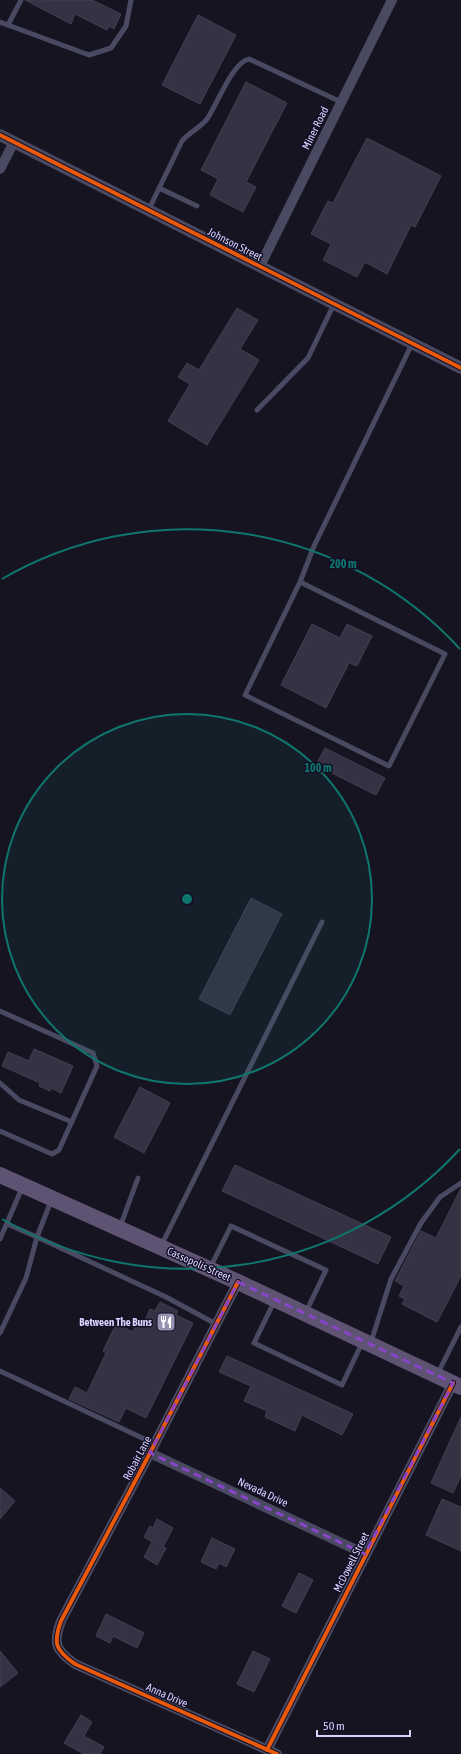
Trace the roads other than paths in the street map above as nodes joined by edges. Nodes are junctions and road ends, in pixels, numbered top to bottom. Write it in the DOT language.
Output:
graph roads {
  1 [pos="21,0"];
  2 [pos="131,0"];
  3 [pos="392,0"];
  4 [pos="0,22"];
  5 [pos="8,25"];
  6 [pos="341,102"];
  7 [pos="0,136"];
  8 [pos="14,142"];
  9 [pos="0,169"];
  10 [pos="159,188"];
  11 [pos="197,206"];
  12 [pos="148,210"];
  13 [pos="260,266"];
  14 [pos="334,304"];
  15 [pos="412,344"];
  16 [pos="461,368"];
  17 [pos="257,410"];
  18 [pos="300,582"];
  19 [pos="322,922"];
  20 [pos="0,1011"];
  21 [pos="0,1083"];
  22 [pos="72,1122"];
  23 [pos="0,1131"];
  24 [pos="0,1175"];
  25 [pos="138,1178"];
  26 [pos="461,1183"];
  27 [pos="23,1185"];
  28 [pos="52,1198"];
  29 [pos="7,1224"];
  30 [pos="119,1228"];
  31 [pos="38,1237"];
  32 [pos="0,1239"];
  33 [pos="161,1247"];
  34 [pos="210,1269"];
  35 [pos="238,1282"];
  36 [pos="275,1299"];
  37 [pos="306,1314"];
  38 [pos="216,1324"];
  39 [pos="461,1327"];
  40 [pos="0,1333"];
  41 [pos="366,1343"];
  42 [pos="0,1371"];
  43 [pos="437,1376"];
  44 [pos="457,1385"];
  45 [pos="152,1448"];
  46 [pos="365,1554"];
  47 [pos="56,1644"];
  48 [pos="272,1752"];
  1 -- 5 [label="lane"];
  2 -- 5 [label="lane"];
  3 -- 6 [label="street, Miner Road"];
  4 -- 5 [label="lane"];
  6 -- 10 [label="lane"];
  6 -- 13 [label="street, Miner Road"];
  7 -- 8 [label="street, Johnson Street"];
  8 -- 9 [label="street"];
  8 -- 12 [label="street, Johnson Street"];
  10 -- 11 [label="lane"];
  10 -- 12 [label="lane"];
  12 -- 13 [label="street, Johnson Street"];
  13 -- 14 [label="street, Johnson Street"];
  14 -- 15 [label="street, Johnson Street"];
  14 -- 17 [label="lane"];
  15 -- 16 [label="street, Johnson Street"];
  15 -- 18 [label="lane"];
  18 -- 18 [label="lane"];
  19 -- 33 [label="lane"];
  20 -- 22 [label="lane"];
  21 -- 22 [label="lane"];
  22 -- 23 [label="lane"];
  24 -- 27 [label="main road, Cassopolis Street"];
  25 -- 30 [label="lane"];
  26 -- 41 [label="lane"];
  27 -- 28 [label="main road, Cassopolis Street"];
  27 -- 29 [label="lane"];
  28 -- 30 [label="main road, Cassopolis Street"];
  28 -- 31 [label="lane"];
  29 -- 31 [label="lane"];
  29 -- 32 [label="lane"];
  30 -- 33 [label="main road, Cassopolis Street"];
  31 -- 38 [label="lane"];
  31 -- 40 [label="lane"];
  33 -- 34 [label="main road, Cassopolis Street"];
  34 -- 35 [label="main road, Cassopolis Street"];
  34 -- 37 [label="lane"];
  35 -- 36 [label="main road, Cassopolis Street"];
  35 -- 38 [label="street, Robair Lane"];
  36 -- 37 [label="main road, Cassopolis Street"];
  36 -- 41 [label="lane"];
  37 -- 41 [label="main road, Cassopolis Street"];
  38 -- 45 [label="street, Robair Lane"];
  39 -- 43 [label="lane"];
  41 -- 43 [label="main road, Cassopolis Street"];
  42 -- 45 [label="lane"];
  43 -- 44 [label="main road, Cassopolis Street"];
  44 -- 46 [label="street, McDowell Street"];
  45 -- 46 [label="street, Nevada Drive"];
  45 -- 47 [label="street, Robair Lane"];
  46 -- 48 [label="street, McDowell Street"];
  47 -- 48 [label="street, Anna Drive"];
}
